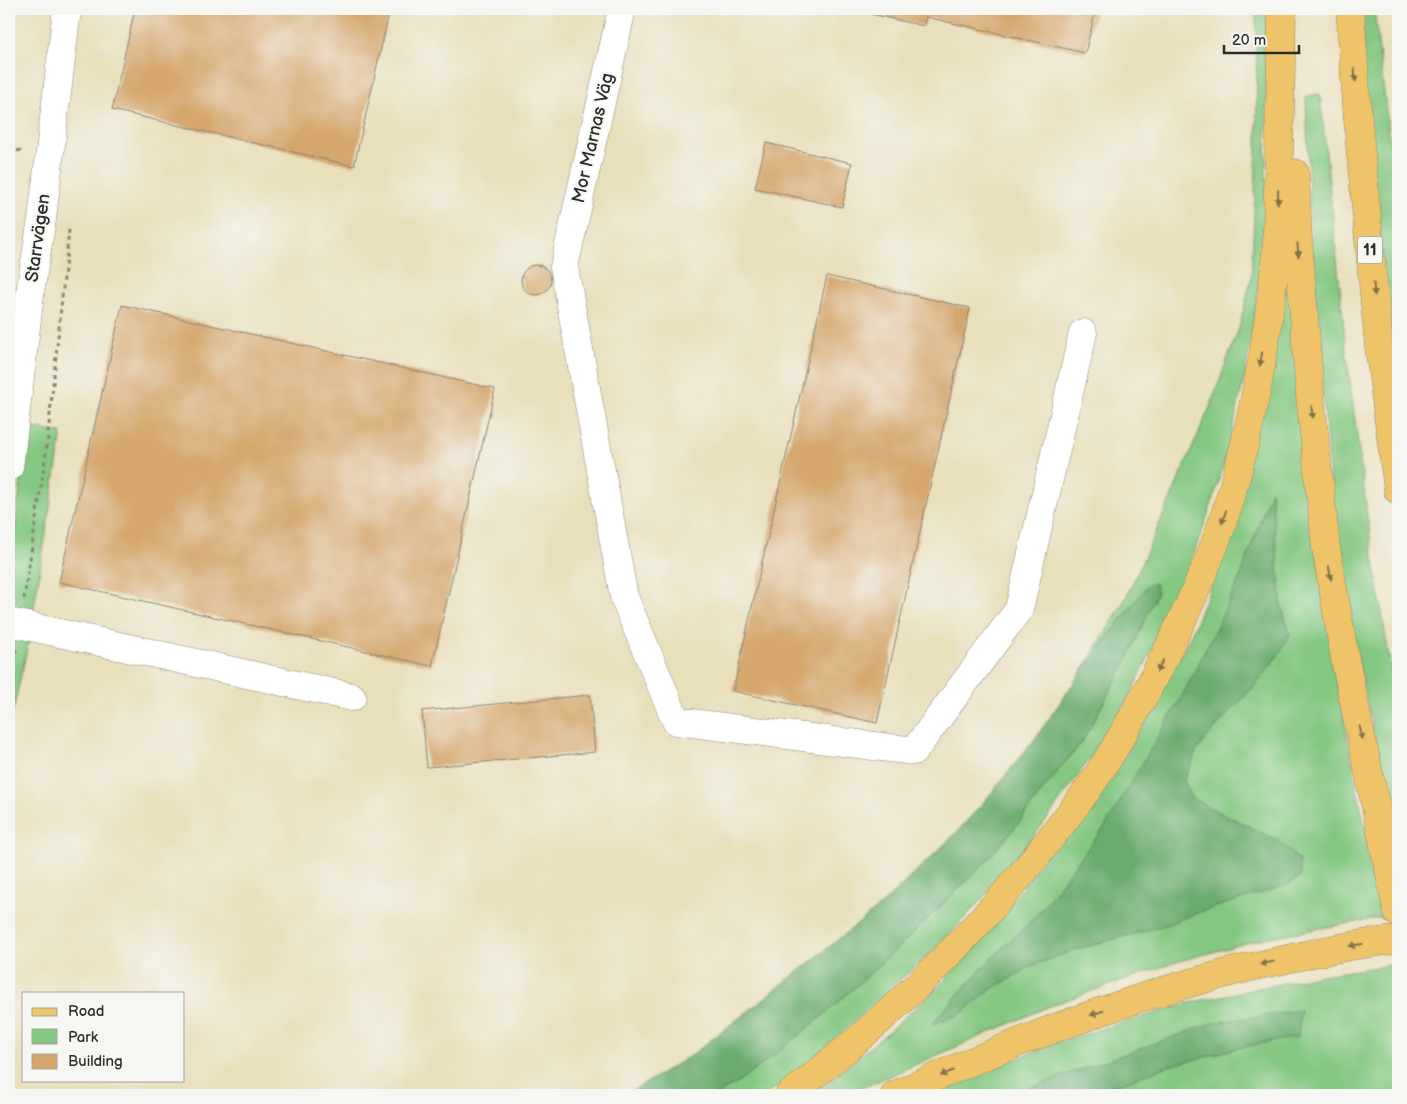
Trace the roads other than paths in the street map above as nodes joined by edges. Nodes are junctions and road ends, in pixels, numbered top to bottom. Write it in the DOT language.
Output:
graph roads {
  1 [pos="67,9"];
  2 [pos="622,9"];
  3 [pos="1282,9"];
  4 [pos="1289,9"];
  5 [pos="1350,9"];
  6 [pos="1083,333"];
  7 [pos="9,467"];
  8 [pos="1398,490"];
  9 [pos="15,623"];
  10 [pos="352,698"];
  11 [pos="1398,913"];
  12 [pos="1398,940"];
  13 [pos="789,1095"];
  14 [pos="894,1095"];
  1 -- 7 [label="street, Starrvägen"];
  2 -- 6 [label="street, Mor Marnas Väg"];
  3 -- 13 [label="main road, one-way"];
  4 -- 11 [label="main road, one-way"];
  5 -- 8 [label="main road, 11, one-way"];
  9 -- 10 [label="street"];
  12 -- 14 [label="main road, one-way"];
}
